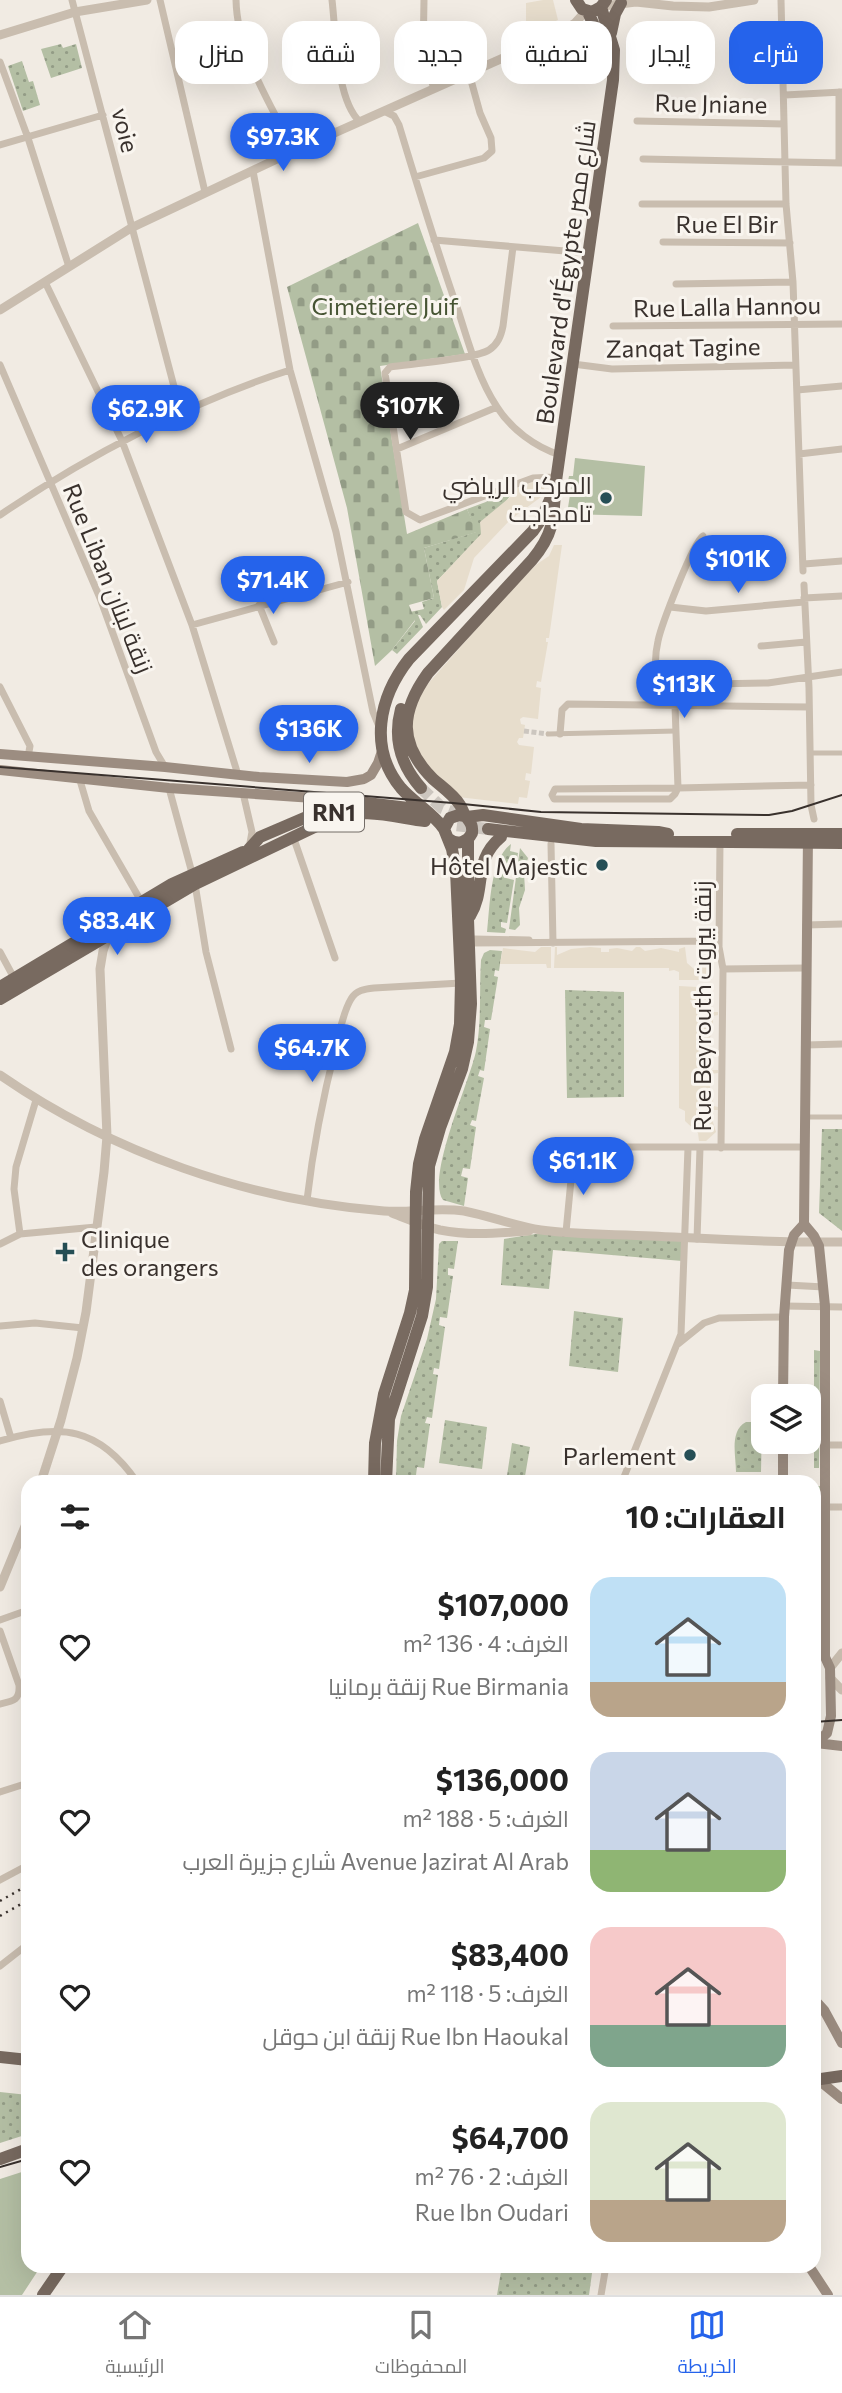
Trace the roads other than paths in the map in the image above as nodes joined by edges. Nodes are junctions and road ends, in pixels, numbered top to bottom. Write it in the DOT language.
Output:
graph roads {
  1 [pos="72,0"];
  2 [pos="147,0"];
  3 [pos="160,0"];
  4 [pos="236,0"];
  5 [pos="332,0"];
  6 [pos="424,0"];
  7 [pos="576,0"];
  8 [pos="672,0"];
  9 [pos="754,0"];
  10 [pos="781,0"];
  11 [pos="621,3"];
  12 [pos="682,6"];
  13 [pos="597,7"];
  14 [pos="75,12"];
  15 [pos="578,21"];
  16 [pos="612,22"];
  17 [pos="0,35"];
  18 [pos="612,58"];
  19 [pos="0,62"];
  20 [pos="443,84"];
  21 [pos="472,84"];
  22 [pos="434,88"];
  23 [pos="841,92"];
  24 [pos="785,95"];
  25 [pos="384,111"];
  26 [pos="103,115"];
  27 [pos="637,121"];
  28 [pos="360,122"];
  29 [pos="784,124"];
  30 [pos="28,138"];
  31 [pos="0,145"];
  32 [pos="294,151"];
  33 [pos="643,159"];
  34 [pos="785,161"];
  35 [pos="841,163"];
  36 [pos="253,171"];
  37 [pos="415,177"];
  38 [pos="205,192"];
  39 [pos="642,204"];
  40 [pos="786,204"];
  41 [pos="131,228"];
  42 [pos="434,240"];
  43 [pos="663,242"];
  44 [pos="790,243"];
  45 [pos="513,247"];
  46 [pos="589,253"];
  47 [pos="69,267"];
  48 [pos="46,282"];
  49 [pos="793,282"];
  50 [pos="676,284"];
  51 [pos="0,310"];
  52 [pos="793,323"];
  53 [pos="842,324"];
  54 [pos="612,326"];
  55 [pos="473,355"];
  56 [pos="573,364"];
  57 [pos="0,365"];
  58 [pos="795,365"];
  59 [pos="290,370"];
  60 [pos="842,386"];
  61 [pos="797,390"];
  62 [pos="497,407"];
  63 [pos="181,413"];
  64 [pos="122,442"];
  65 [pos="397,449"];
  66 [pos="842,449"];
  67 [pos="799,454"];
  68 [pos="560,455"];
  69 [pos="50,481"];
  70 [pos="556,483"];
  71 [pos="0,515"];
  72 [pos="703,536"];
  73 [pos="842,561"];
  74 [pos="348,582"];
  75 [pos="804,585"];
  76 [pos="842,596"];
  77 [pos="804,600"];
  78 [pos="259,605"];
  79 [pos="670,607"];
  80 [pos="473,622"];
  81 [pos="192,625"];
  82 [pos="274,642"];
  83 [pos="806,642"];
  84 [pos="761,646"];
  85 [pos="842,672"];
  86 [pos="808,677"];
  87 [pos="0,687"];
  88 [pos="676,706"];
  89 [pos="809,707"];
  90 [pos="380,730"];
  91 [pos="676,731"];
  92 [pos="548,734"];
  93 [pos="560,734"];
  94 [pos="382,751"];
  95 [pos="811,753"];
  96 [pos="842,753"];
  97 [pos="0,754"];
  98 [pos="28,757"];
  99 [pos="165,767"];
  100 [pos="0,769"];
  101 [pos="238,775"];
  102 [pos="79,777"];
  103 [pos="811,785"];
  104 [pos="169,788"];
  105 [pos="421,788"];
  106 [pos="678,788"];
  107 [pos="243,793"];
  108 [pos="344,803"];
  109 [pos="426,815"];
  110 [pos="466,817"];
  111 [pos="814,819"];
  112 [pos="489,825"];
  113 [pos="447,830"];
  114 [pos="842,834"];
  115 [pos="501,836"];
  116 [pos="470,838"];
  117 [pos="669,838"];
  118 [pos="808,838"];
  119 [pos="295,842"];
  120 [pos="720,842"];
  121 [pos="842,843"];
  122 [pos="551,845"];
  123 [pos="250,851"];
  124 [pos="194,879"];
  125 [pos="141,901"];
  126 [pos="468,919"];
  127 [pos="842,924"];
  128 [pos="806,925"];
  129 [pos="110,933"];
  130 [pos="530,940"];
  131 [pos="464,941"];
  132 [pos="719,941"];
  133 [pos="553,943"];
  134 [pos="89,946"];
  135 [pos="0,953"];
  136 [pos="335,958"];
  137 [pos="806,968"];
  138 [pos="723,969"];
  139 [pos="100,974"];
  140 [pos="14,978"];
  141 [pos="461,983"];
  142 [pos="0,987"];
  143 [pos="0,999"];
  144 [pos="842,1044"];
  145 [pos="806,1045"];
  146 [pos="231,1049"];
  147 [pos="0,1075"];
  148 [pos="36,1100"];
  149 [pos="805,1117"];
  150 [pos="842,1117"];
  151 [pos="107,1136"];
  152 [pos="805,1147"];
  153 [pos="688,1148"];
  154 [pos="700,1148"];
  155 [pos="721,1148"];
  156 [pos="307,1200"];
  157 [pos="422,1217"];
  158 [pos="804,1224"];
  159 [pos="96,1227"];
  160 [pos="540,1230"];
  161 [pos="566,1232"];
  162 [pos="20,1234"];
  163 [pos="685,1238"];
  164 [pos="697,1239"];
  165 [pos="842,1242"];
  166 [pos="791,1243"];
  167 [pos="817,1243"];
  168 [pos="0,1244"];
  169 [pos="787,1285"];
  170 [pos="824,1287"];
  171 [pos="825,1306"];
  172 [pos="842,1307"];
  173 [pos="785,1311"];
  174 [pos="0,1326"];
  175 [pos="83,1328"];
  176 [pos="676,1346"];
  177 [pos="783,1384"];
  178 [pos="0,1401"];
  179 [pos="58,1430"];
  180 [pos="11,1438"];
  181 [pos="0,1441"];
  182 [pos="825,1445"];
  183 [pos="842,1445"];
  184 [pos="783,1454"];
  185 [pos="43,1475"];
  186 [pos="131,1475"];
  187 [pos="374,1475"];
  188 [pos="386,1475"];
  189 [pos="625,1475"];
  190 [pos="783,1475"];
  191 [pos="825,1507"];
  192 [pos="842,1507"];
  193 [pos="21,1536"];
  194 [pos="0,1587"];
  195 [pos="21,1612"];
  196 [pos="0,1620"];
  197 [pos="0,1631"];
  198 [pos="842,1653"];
  199 [pos="821,1658"];
  200 [pos="828,1668"];
  201 [pos="842,1690"];
  202 [pos="0,1704"];
  203 [pos="821,1738"];
  204 [pos="821,1744"];
  205 [pos="842,1746"];
  206 [pos="21,1786"];
  207 [pos="0,1793"];
  208 [pos="21,1869"];
  209 [pos="0,1880"];
  210 [pos="21,1950"];
  211 [pos="0,1966"];
  212 [pos="821,2007"];
  213 [pos="842,2043"];
  214 [pos="0,2057"];
  215 [pos="21,2059"];
  216 [pos="842,2076"];
  217 [pos="821,2078"];
  218 [pos="821,2083"];
  219 [pos="842,2099"];
  220 [pos="21,2152"];
  221 [pos="0,2159"];
  222 [pos="58,2273"];
  223 [pos="605,2273"];
  224 [pos="814,2273"];
  225 [pos="43,2295"];
  226 [pos="601,2295"];
  227 [pos="828,2295"];
  1 -- 14 [label="street, voie"];
  2 -- 14 [label="street"];
  3 -- 38 [label="street"];
  4 -- 32 [label="street"];
  5 -- 28 [label="street"];
  6 -- 22 [label="street"];
  7 -- 13 [label="main road, Boulevard d'Égypte شارع مصر"];
  8 -- 12 [label="street"];
  9 -- 12 [label="street"];
  10 -- 24 [label="street"];
  11 -- 12 [label="street"];
  11 -- 13 [label="street"];
  11 -- 16 [label="main road"];
  13 -- 15 [label="street"];
  14 -- 17 [label="street"];
  14 -- 26 [label="street, voie"];
  18 -- 46 [label="main road, Boulevard d'Égypte شارع مصر"];
  19 -- 30 [label="street"];
  20 -- 22 [label="street"];
  21 -- 37 [label="street"];
  22 -- 25 [label="street"];
  23 -- 24 [label="street"];
  23 -- 35 [label="street"];
  24 -- 29 [label="street"];
  25 -- 28 [label="street"];
  25 -- 37 [label="street"];
  26 -- 30 [label="street"];
  26 -- 41 [label="street, voie"];
  27 -- 29 [label="street, Rue Jniane"];
  28 -- 32 [label="street"];
  29 -- 34 [label="street"];
  30 -- 31 [label="street"];
  30 -- 47 [label="street"];
  32 -- 36 [label="street"];
  33 -- 34 [label="street"];
  34 -- 35 [label="street"];
  34 -- 40 [label="street"];
  36 -- 38 [label="street"];
  36 -- 59 [label="street"];
  37 -- 42 [label="street"];
  38 -- 41 [label="street"];
  39 -- 40 [label="street"];
  40 -- 44 [label="street"];
  41 -- 47 [label="street"];
  41 -- 63 [label="street, voie"];
  42 -- 45 [label="street"];
  42 -- 55 [label="street"];
  43 -- 44 [label="street, Rue El Bir"];
  44 -- 49 [label="street"];
  45 -- 46 [label="street"];
  45 -- 55 [label="street"];
  46 -- 56 [label="main road, Boulevard d'Égypte شارع مصر"];
  47 -- 48 [label="street"];
  48 -- 51 [label="street"];
  48 -- 64 [label="street"];
  49 -- 50 [label="street"];
  49 -- 52 [label="street"];
  52 -- 53 [label="street, Rue Lalla Hannou"];
  52 -- 54 [label="street, Rue Lalla Hannou"];
  52 -- 58 [label="street"];
  55 -- 62 [label="street"];
  55 -- 65 [label="street"];
  56 -- 58 [label="street, Zanqat Tagine"];
  56 -- 68 [label="main road, Boulevard d'Égypte شارع مصر"];
  57 -- 69 [label="street, Rue Liban زنقة لبنان"];
  58 -- 61 [label="street"];
  59 -- 63 [label="street"];
  59 -- 74 [label="street"];
  60 -- 61 [label="street"];
  61 -- 67 [label="street"];
  62 -- 65 [label="street"];
  62 -- 68 [label="street"];
  63 -- 64 [label="street"];
  64 -- 69 [label="street"];
  64 -- 81 [label="street"];
  65 -- 70 [label="street"];
  66 -- 67 [label="street"];
  67 -- 73 [label="street"];
  68 -- 70 [label="main road, Boulevard d'Égypte شارع مصر"];
  69 -- 71 [label="street"];
  69 -- 99 [label="street, Rue Liban زنقة لبنان"];
  70 -- 80 [label="main road, Boulevard d'Égypte شارع مصر"];
  70 -- 90 [label="main road, Boulevard d'Égypte شارع مصر"];
  72 -- 79 [label="street"];
  74 -- 78 [label="street"];
  74 -- 90 [label="street"];
  75 -- 77 [label="street"];
  76 -- 77 [label="street"];
  77 -- 79 [label="street"];
  77 -- 83 [label="street"];
  78 -- 81 [label="street"];
  78 -- 82 [label="street"];
  79 -- 86 [label="street"];
  80 -- 105 [label="main road"];
  80 -- 110 [label="main road, Boulevard d'Égypte شارع مصر"];
  81 -- 101 [label="street"];
  83 -- 84 [label="street"];
  83 -- 86 [label="street"];
  85 -- 86 [label="street"];
  86 -- 89 [label="street"];
  87 -- 98 [label="street"];
  88 -- 89 [label="street"];
  88 -- 91 [label="street"];
  88 -- 93 [label="street"];
  89 -- 95 [label="street"];
  90 -- 94 [label="main road, Boulevard d'Égypte شارع مصر"];
  91 -- 93 [label="street"];
  91 -- 106 [label="street"];
  92 -- 93 [label="street"];
  94 -- 101 [label="main road"];
  94 -- 109 [label="main road, Boulevard d'Égypte شارع مصر"];
  95 -- 96 [label="street"];
  95 -- 103 [label="street"];
  97 -- 98 [label="main road"];
  98 -- 99 [label="main road"];
  99 -- 101 [label="main road"];
  100 -- 102 [label="main road"];
  101 -- 107 [label="main road"];
  102 -- 104 [label="main road"];
  102 -- 125 [label="street"];
  103 -- 106 [label="street"];
  103 -- 111 [label="street"];
  104 -- 107 [label="main road"];
  104 -- 124 [label="street"];
  106 -- 106 [label="street"];
  107 -- 108 [label="main road"];
  107 -- 123 [label="street"];
  108 -- 109 [label="main road"];
  108 -- 123 [label="main road"];
  109 -- 113 [label="main road"];
  109 -- 123 [label="main road, RN1"];
  110 -- 113 [label="main road"];
  110 -- 116 [label="main road"];
  110 -- 117 [label="main road"];
  112 -- 117 [label="main road"];
  113 -- 116 [label="main road"];
  113 -- 119 [label="main road"];
  113 -- 131 [label="main road"];
  114 -- 118 [label="main road"];
  115 -- 116 [label="main road"];
  115 -- 122 [label="main road"];
  115 -- 126 [label="main road"];
  116 -- 126 [label="main road"];
  117 -- 118 [label="main road"];
  117 -- 120 [label="main road"];
  117 -- 122 [label="main road"];
  118 -- 120 [label="main road"];
  118 -- 121 [label="main road"];
  118 -- 128 [label="main road"];
  119 -- 123 [label="main road"];
  119 -- 136 [label="street"];
  120 -- 132 [label="street, Rue Beyrouth زنقة بيروت"];
  122 -- 133 [label="street"];
  123 -- 124 [label="main road, RN1"];
  124 -- 125 [label="main road, RN1"];
  124 -- 129 [label="main road, RN1"];
  124 -- 146 [label="street"];
  125 -- 140 [label="main road, RN1"];
  126 -- 131 [label="main road"];
  127 -- 128 [label="street"];
  128 -- 137 [label="main road"];
  129 -- 134 [label="main road, RN1"];
  129 -- 139 [label="street"];
  130 -- 131 [label="street"];
  131 -- 133 [label="street"];
  131 -- 141 [label="main road"];
  131 -- 157 [label="main road"];
  132 -- 133 [label="street"];
  132 -- 138 [label="street, Rue Beyrouth زنقة بيروت"];
  134 -- 139 [label="street"];
  134 -- 143 [label="main road, RN1"];
  135 -- 140 [label="street"];
  137 -- 138 [label="street"];
  137 -- 145 [label="main road"];
  138 -- 155 [label="street, Rue Beyrouth زنقة بيروت"];
  139 -- 151 [label="street"];
  140 -- 142 [label="main road, RN1"];
  141 -- 156 [label="street"];
  141 -- 157 [label="main road"];
  144 -- 145 [label="street"];
  145 -- 149 [label="main road"];
  147 -- 148 [label="street"];
  148 -- 151 [label="street"];
  148 -- 162 [label="street"];
  149 -- 150 [label="street"];
  149 -- 152 [label="main road"];
  151 -- 156 [label="street"];
  151 -- 159 [label="street"];
  152 -- 155 [label="street"];
  152 -- 158 [label="main road"];
  153 -- 154 [label="street, Rue Beyrouth زنقة بيروت"];
  153 -- 161 [label="street"];
  153 -- 163 [label="street, Rue Beyrouth زنقة بيروت"];
  154 -- 155 [label="street, Rue Beyrouth زنقة بيروت"];
  154 -- 164 [label="street, Rue Beyrouth زنقة بيروت"];
  156 -- 157 [label="street"];
  157 -- 160 [label="street"];
  157 -- 160 [label="street"];
  157 -- 187 [label="main road"];
  157 -- 188 [label="main road"];
  158 -- 166 [label="main road"];
  158 -- 167 [label="main road"];
  159 -- 162 [label="street"];
  159 -- 175 [label="street"];
  160 -- 161 [label="street"];
  161 -- 163 [label="street"];
  162 -- 168 [label="street"];
  163 -- 164 [label="street"];
  163 -- 176 [label="street, Rue Beyrouth زنقة بيروت"];
  164 -- 166 [label="street"];
  165 -- 167 [label="street"];
  166 -- 167 [label="street"];
  166 -- 169 [label="main road"];
  167 -- 170 [label="main road"];
  169 -- 170 [label="street"];
  169 -- 173 [label="main road"];
  170 -- 171 [label="main road"];
  171 -- 172 [label="street"];
  171 -- 173 [label="street"];
  171 -- 182 [label="main road"];
  173 -- 176 [label="street"];
  173 -- 177 [label="main road"];
  174 -- 175 [label="street"];
  175 -- 179 [label="street"];
  176 -- 189 [label="street, Rue Beyrouth زنقة بيروت"];
  178 -- 180 [label="street"];
  179 -- 180 [label="street"];
  179 -- 185 [label="street"];
  179 -- 186 [label="street"];
  180 -- 181 [label="street"];
  182 -- 183 [label="street"];
  182 -- 191 [label="main road"];
  184 -- 190 [label="main road"];
  191 -- 192 [label="street"];
  191 -- 200 [label="main road"];
  193 -- 194 [label="street"];
  195 -- 196 [label="street"];
  197 -- 202 [label="street"];
  198 -- 200 [label="street"];
  199 -- 200 [label="main road"];
  200 -- 201 [label="street"];
  200 -- 203 [label="main road"];
  204 -- 205 [label="main road"];
  206 -- 207 [label="street"];
  208 -- 209 [label="street"];
  210 -- 211 [label="street"];
  212 -- 213 [label="main road"];
  214 -- 215 [label="main road"];
  216 -- 217 [label="main road"];
  218 -- 219 [label="main road"];
  220 -- 221 [label="main road"];
  222 -- 225 [label="main road"];
  223 -- 226 [label="street"];
  224 -- 227 [label="main road"];
}
